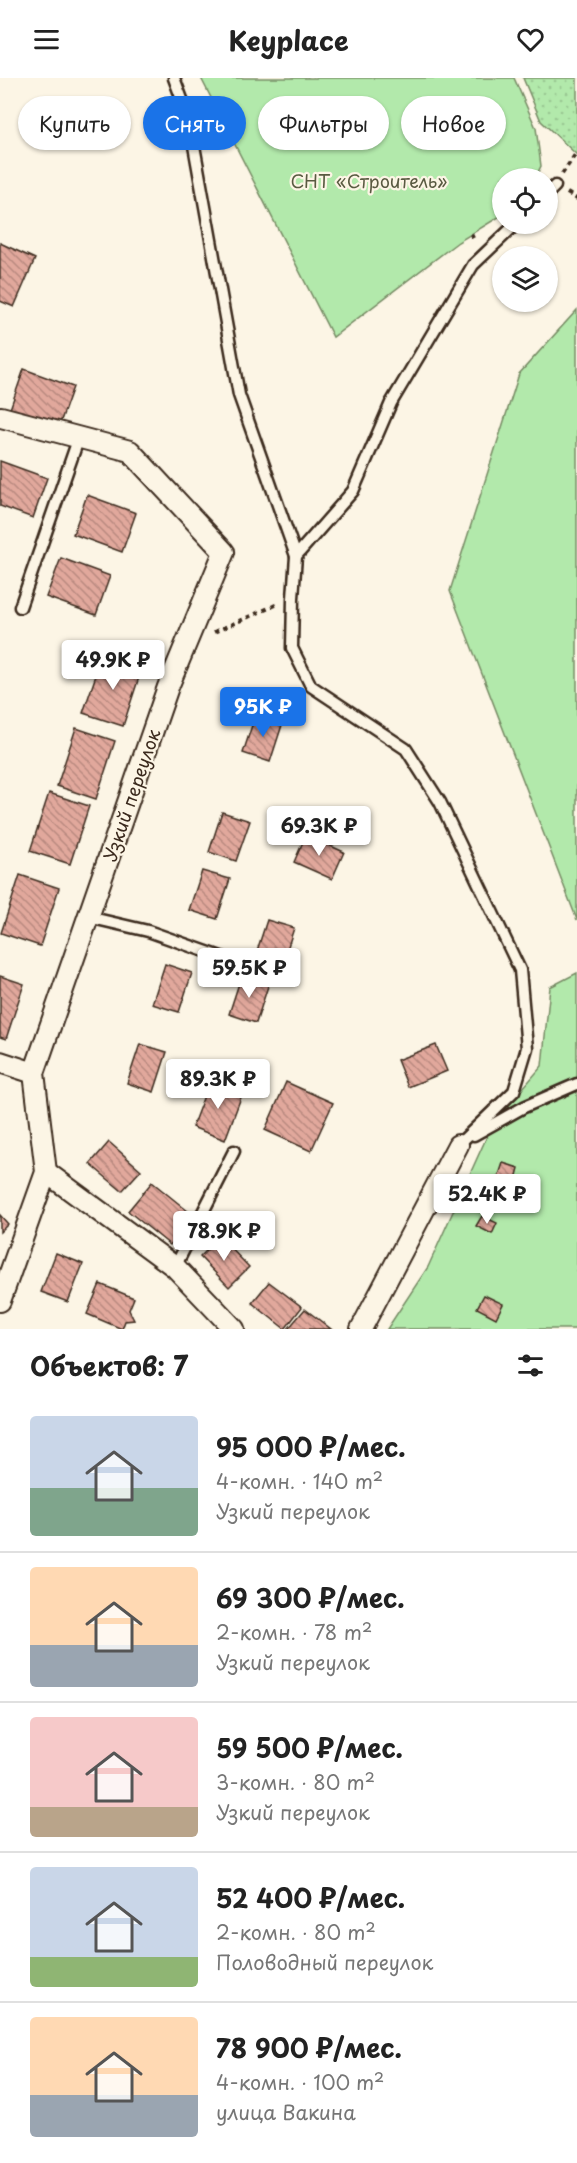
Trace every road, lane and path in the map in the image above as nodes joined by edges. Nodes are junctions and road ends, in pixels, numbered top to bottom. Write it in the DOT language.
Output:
graph roads {
  1 [pos="174,78"];
  2 [pos="577,152"];
  3 [pos="558,179"];
  4 [pos="506,234"];
  5 [pos="1,417"];
  6 [pos="79,437"];
  7 [pos="296,556"];
  8 [pos="293,597"];
  9 [pos="20,607"];
  10 [pos="186,644"];
  11 [pos="88,917"];
  12 [pos="227,959"];
  13 [pos="0,1062"];
  14 [pos="34,1073"];
  15 [pos="577,1084"];
  16 [pos="458,1144"];
  17 [pos="234,1151"];
  18 [pos="45,1172"];
  19 [pos="175,1267"];
  20 [pos="0,1301"];
  21 [pos="234,1329"];
  22 [pos="361,1329"];
  1 -- 7 [label="lane"];
  2 -- 3 [label="path"];
  4 -- 7 [label="lane"];
  5 -- 6 [label="street, Узкий переулок"];
  6 -- 9 [label="lane"];
  6 -- 10 [label="street, Узкий переулок"];
  7 -- 8 [label="lane"];
  8 -- 10 [label="path"];
  8 -- 16 [label="lane"];
  10 -- 11 [label="street, Узкий переулок"];
  11 -- 12 [label="lane"];
  11 -- 14 [label="street, Узкий переулок"];
  13 -- 14 [label="street"];
  14 -- 18 [label="street, Узкий переулок"];
  15 -- 16 [label="lane"];
  16 -- 22 [label="street"];
  17 -- 19 [label="lane"];
  18 -- 19 [label="street"];
  18 -- 20 [label="street, Узкий переулок"];
  19 -- 21 [label="street"];
}
